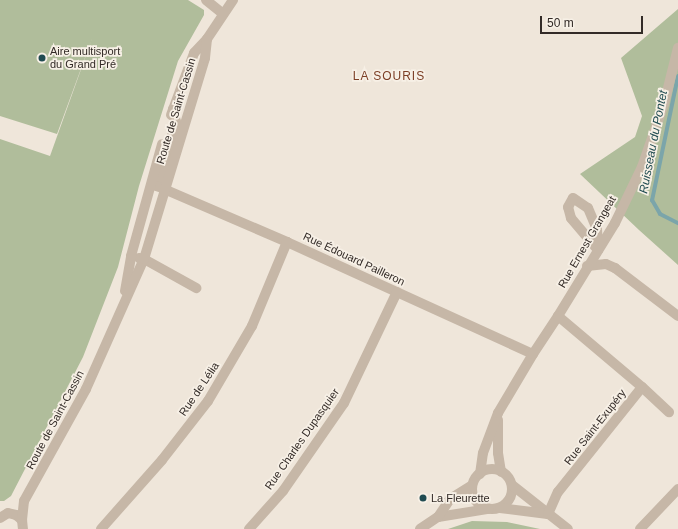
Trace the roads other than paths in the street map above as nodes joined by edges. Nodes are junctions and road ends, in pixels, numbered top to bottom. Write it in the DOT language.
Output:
graph roads {
  1 [pos="206,0"];
  2 [pos="233,0"];
  3 [pos="223,14"];
  4 [pos="207,40"];
  5 [pos="678,48"];
  6 [pos="173,109"];
  7 [pos="165,188"];
  8 [pos="287,242"];
  9 [pos="131,256"];
  10 [pos="144,259"];
  11 [pos="587,266"];
  12 [pos="196,288"];
  13 [pos="397,292"];
  14 [pos="122,305"];
  15 [pos="558,316"];
  16 [pos="678,316"];
  17 [pos="533,354"];
  18 [pos="642,387"];
  19 [pos="669,412"];
  20 [pos="498,413"];
  21 [pos="501,472"];
  22 [pos="480,474"];
  23 [pos="472,485"];
  24 [pos="512,485"];
  25 [pos="678,489"];
  26 [pos="24,501"];
  27 [pos="500,508"];
  28 [pos="488,509"];
  29 [pos="548,514"];
  30 [pos="4,516"];
  31 [pos="438,517"];
  32 [pos="24,525"];
  33 [pos="101,529"];
  34 [pos="249,529"];
  35 [pos="420,529"];
  36 [pos="568,529"];
  37 [pos="640,529"];
  1 -- 3 [label="street"];
  2 -- 3 [label="street, Route de Saint-Cassin"];
  3 -- 4 [label="street, Route de Saint-Cassin"];
  4 -- 6 [label="street, Route de Saint-Cassin"];
  4 -- 7 [label="street, Route de Saint-Cassin"];
  5 -- 11 [label="street, Rue Ernest Grangeat"];
  6 -- 7 [label="street, Route de Saint-Cassin"];
  6 -- 9 [label="street, Route de Saint-Cassin"];
  7 -- 8 [label="street, Rue Édouard Pailleron"];
  7 -- 10 [label="street, Route de Saint-Cassin"];
  8 -- 13 [label="street, Rue Édouard Pailleron"];
  8 -- 33 [label="street, Rue de Lélia"];
  9 -- 10 [label="street"];
  9 -- 14 [label="street, Route de Saint-Cassin"];
  10 -- 12 [label="street"];
  10 -- 14 [label="street, Route de Saint-Cassin"];
  11 -- 15 [label="street, Rue Ernest Grangeat"];
  11 -- 16 [label="street"];
  13 -- 17 [label="street, Rue Édouard Pailleron"];
  13 -- 34 [label="street, Rue Charles Dupasquier"];
  14 -- 26 [label="street, Route de Saint-Cassin"];
  15 -- 17 [label="street, Rue Ernest Grangeat"];
  15 -- 18 [label="street, Rue Saint-Exupéry"];
  17 -- 20 [label="street, Rue Ernest Grangeat"];
  18 -- 19 [label="street"];
  18 -- 29 [label="street, Rue Saint-Exupéry"];
  20 -- 21 [label="street"];
  20 -- 22 [label="street, Rue Ernest Grangeat"];
  21 -- 22 [label="street"];
  21 -- 24 [label="street"];
  22 -- 23 [label="street"];
  23 -- 28 [label="street"];
  23 -- 31 [label="street"];
  24 -- 27 [label="street"];
  24 -- 29 [label="street"];
  25 -- 37 [label="street"];
  26 -- 30 [label="street, Route de Saint-Cassin"];
  26 -- 32 [label="street, Route de Saint-Cassin"];
  27 -- 28 [label="street"];
  27 -- 29 [label="street"];
  28 -- 31 [label="street"];
  29 -- 36 [label="street"];
  30 -- 32 [label="street"];
  31 -- 35 [label="street"];
}
